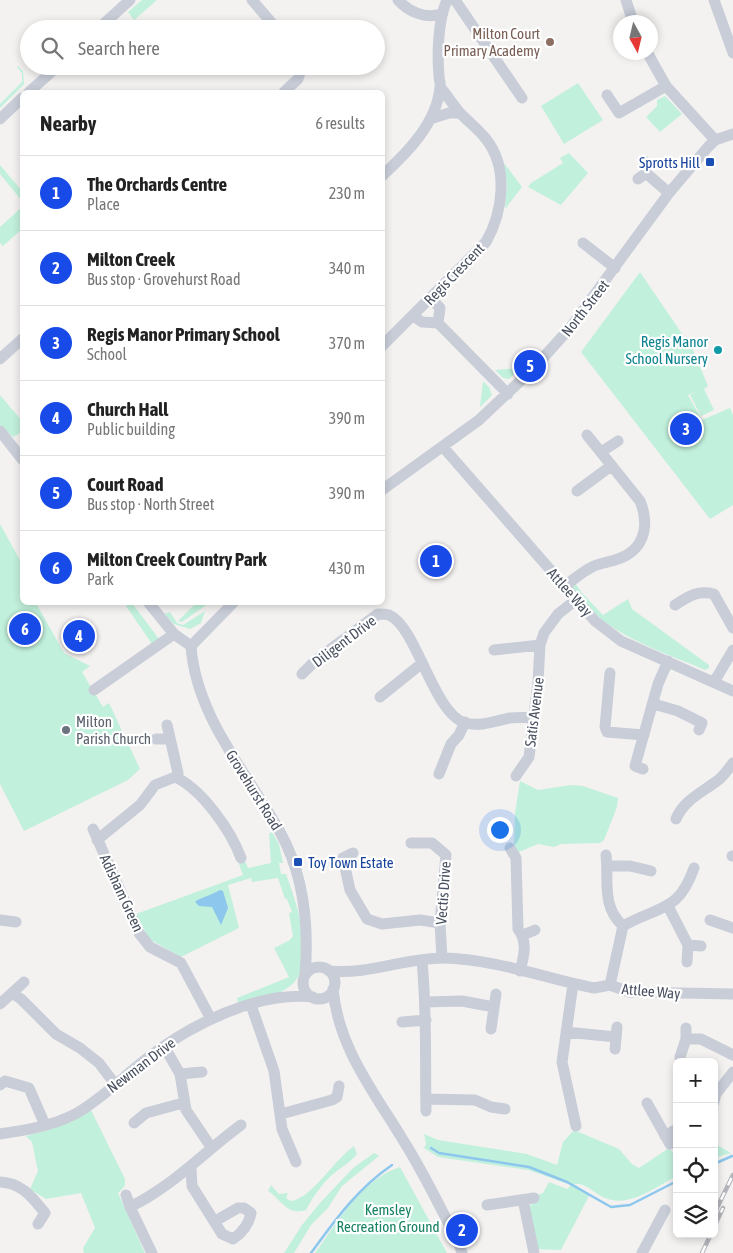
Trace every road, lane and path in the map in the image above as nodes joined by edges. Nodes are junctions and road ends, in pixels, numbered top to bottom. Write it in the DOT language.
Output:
graph roads {
  1 [pos="130,0"];
  2 [pos="252,0"];
  3 [pos="398,0"];
  4 [pos="447,0"];
  5 [pos="455,0"];
  6 [pos="626,0"];
  7 [pos="714,0"];
  8 [pos="441,14"];
  9 [pos="631,15"];
  10 [pos="108,20"];
  11 [pos="269,20"];
  12 [pos="733,53"];
  13 [pos="651,60"];
  14 [pos="48,75"];
  15 [pos="299,75"];
  16 [pos="666,86"];
  17 [pos="440,87"];
  18 [pos="31,90"];
  19 [pos="286,90"];
  20 [pos="608,95"];
  21 [pos="522,98"];
  22 [pos="20,100"];
  23 [pos="460,113"];
  24 [pos="0,119"];
  25 [pos="430,119"];
  26 [pos="733,134"];
  27 [pos="715,140"];
  28 [pos="644,161"];
  29 [pos="385,173"];
  30 [pos="670,193"];
  31 [pos="582,243"];
  32 [pos="615,268"];
  33 [pos="431,298"];
  34 [pos="413,316"];
  35 [pos="438,323"];
  36 [pos="20,341"];
  37 [pos="385,343"];
  38 [pos="0,359"];
  39 [pos="508,394"];
  40 [pos="0,431"];
  41 [pos="587,435"];
  42 [pos="618,441"];
  43 [pos="443,447"];
  44 [pos="601,452"];
  45 [pos="20,456"];
  46 [pos="611,466"];
  47 [pos="385,488"];
  48 [pos="577,491"];
  49 [pos="565,586"];
  50 [pos="577,599"];
  51 [pos="150,605"];
  52 [pos="231,605"];
  53 [pos="676,605"];
  54 [pos="733,628"];
  55 [pos="174,634"];
  56 [pos="540,645"];
  57 [pos="192,646"];
  58 [pos="494,650"];
  59 [pos="733,650"];
  60 [pos="668,661"];
  61 [pos="421,664"];
  62 [pos="610,673"];
  63 [pos="302,674"];
  64 [pos="714,682"];
  65 [pos="94,690"];
  66 [pos="733,691"];
  67 [pos="380,697"];
  68 [pos="654,704"];
  69 [pos="533,718"];
  70 [pos="464,722"];
  71 [pos="167,725"];
  72 [pos="699,730"];
  73 [pos="644,735"];
  74 [pos="156,739"];
  75 [pos="169,739"];
  76 [pos="733,763"];
  77 [pos="643,769"];
  78 [pos="439,774"];
  79 [pos="516,776"];
  80 [pos="175,777"];
  81 [pos="676,819"];
  82 [pos="510,848"];
  83 [pos="424,854"];
  84 [pos="343,857"];
  85 [pos="241,858"];
  86 [pos="694,868"];
  87 [pos="651,872"];
  88 [pos="668,906"];
  89 [pos="0,920"];
  90 [pos="710,920"];
  91 [pos="16,922"];
  92 [pos="440,923"];
  93 [pos="623,926"];
  94 [pos="733,928"];
  95 [pos="535,930"];
  96 [pos="523,935"];
  97 [pos="308,937"];
  98 [pos="688,945"];
  99 [pos="701,946"];
  100 [pos="442,958"];
  101 [pos="422,961"];
  102 [pos="687,962"];
  103 [pos="327,970"];
  104 [pos="366,971"];
  105 [pos="520,971"];
  106 [pos="305,977"];
  107 [pos="24,982"];
  108 [pos="573,984"];
  109 [pos="610,985"];
  110 [pos="334,988"];
  111 [pos="12,993"];
  112 [pos="496,994"];
  113 [pos="733,994"];
  114 [pos="284,996"];
  115 [pos="315,998"];
  116 [pos="426,1002"];
  117 [pos="0,1004"];
  118 [pos="251,1006"];
  119 [pos="494,1007"];
  120 [pos="336,1013"];
  121 [pos="211,1019"];
  122 [pos="426,1020"];
  123 [pos="402,1022"];
  124 [pos="492,1029"];
  125 [pos="566,1032"];
  126 [pos="164,1046"];
  127 [pos="615,1049"];
  128 [pos="733,1055"];
  129 [pos="680,1056"];
  130 [pos="202,1072"];
  131 [pos="733,1072"];
  132 [pos="180,1074"];
  133 [pos="115,1084"];
  134 [pos="0,1085"];
  135 [pos="338,1086"];
  136 [pos="718,1091"];
  137 [pos="582,1096"];
  138 [pos="570,1099"];
  139 [pos="426,1100"];
  140 [pos="183,1103"];
  141 [pos="647,1103"];
  142 [pos="505,1109"];
  143 [pos="426,1112"];
  144 [pos="281,1114"];
  145 [pos="134,1123"];
  146 [pos="241,1124"];
  147 [pos="45,1125"];
  148 [pos="576,1126"];
  149 [pos="0,1134"];
  150 [pos="673,1134"];
  151 [pos="211,1147"];
  152 [pos="296,1162"];
  153 [pos="190,1168"];
  154 [pos="0,1182"];
  155 [pos="126,1195"];
  156 [pos="487,1205"];
  157 [pos="130,1207"];
  158 [pos="665,1210"];
  159 [pos="645,1219"];
  160 [pos="215,1221"];
  161 [pos="38,1224"];
  162 [pos="656,1224"];
  163 [pos="460,1248"];
  164 [pos="152,1253"];
  165 [pos="468,1253"];
  166 [pos="534,1253"];
  167 [pos="642,1253"];
  1 -- 10 [label="street"];
  2 -- 11 [label="street"];
  3 -- 8 [label="street"];
  4 -- 8 [label="street"];
  5 -- 21 [label="street"];
  6 -- 9 [label="street"];
  7 -- 12 [label="street"];
  8 -- 17 [label="street"];
  13 -- 16 [label="street"];
  14 -- 18 [label="street"];
  15 -- 19 [label="street"];
  16 -- 20 [label="street"];
  16 -- 27 [label="street"];
  17 -- 23 [label="street, Regis Crescent"];
  17 -- 25 [label="street"];
  22 -- 24 [label="street"];
  23 -- 25 [label="street"];
  23 -- 33 [label="street, Regis Crescent"];
  25 -- 29 [label="street"];
  26 -- 27 [label="street"];
  27 -- 30 [label="street, North Street"];
  28 -- 30 [label="street"];
  30 -- 32 [label="street, North Street"];
  31 -- 32 [label="street"];
  32 -- 39 [label="street, North Street"];
  33 -- 34 [label="street, Regis Crescent"];
  33 -- 35 [label="street"];
  34 -- 35 [label="street"];
  34 -- 37 [label="street, Regis Crescent"];
  35 -- 39 [label="street"];
  36 -- 38 [label="street"];
  39 -- 43 [label="street, North Street"];
  40 -- 45 [label="street"];
  41 -- 44 [label="street"];
  42 -- 44 [label="street"];
  43 -- 47 [label="street, North Street"];
  43 -- 49 [label="street, Attlee Way"];
  44 -- 46 [label="street"];
  46 -- 48 [label="street"];
  46 -- 49 [label="street"];
  49 -- 50 [label="street, Attlee Way"];
  50 -- 56 [label="street, Satis Avenue"];
  50 -- 60 [label="street, Attlee Way"];
  51 -- 55 [label="street"];
  52 -- 57 [label="street"];
  53 -- 54 [label="street"];
  55 -- 57 [label="street"];
  55 -- 65 [label="street"];
  56 -- 58 [label="street"];
  56 -- 69 [label="street, Satis Avenue"];
  57 -- 97 [label="street, Grovehurst Road"];
  59 -- 64 [label="street"];
  60 -- 64 [label="street, Attlee Way"];
  60 -- 68 [label="street"];
  61 -- 63 [label="street, Diligent Drive"];
  61 -- 67 [label="street"];
  61 -- 70 [label="street, Diligent Drive"];
  62 -- 73 [label="street"];
  64 -- 66 [label="street, Attlee Way"];
  68 -- 72 [label="street"];
  68 -- 73 [label="street"];
  69 -- 70 [label="street"];
  69 -- 79 [label="street, Satis Avenue"];
  70 -- 78 [label="street"];
  71 -- 75 [label="street"];
  73 -- 77 [label="street"];
  74 -- 75 [label="street"];
  75 -- 80 [label="street"];
  76 -- 81 [label="street"];
  80 -- 85 [label="street"];
  80 -- 121 [label="street, Adisham Green"];
  82 -- 96 [label="street"];
  83 -- 92 [label="street, Vectis Drive"];
  84 -- 92 [label="street"];
  86 -- 88 [label="street"];
  87 -- 93 [label="street"];
  88 -- 93 [label="street"];
  88 -- 98 [label="street"];
  89 -- 91 [label="street"];
  90 -- 94 [label="street"];
  92 -- 100 [label="street, Vectis Drive"];
  93 -- 109 [label="street"];
  95 -- 96 [label="street"];
  96 -- 105 [label="street"];
  97 -- 103 [label="street, Grovehurst Road"];
  97 -- 106 [label="street, Grovehurst Road"];
  98 -- 99 [label="street"];
  98 -- 102 [label="street"];
  100 -- 101 [label="street, Attlee Way"];
  100 -- 105 [label="street, Attlee Way"];
  101 -- 104 [label="street, Attlee Way"];
  101 -- 116 [label="street"];
  103 -- 104 [label="street, Attlee Way"];
  103 -- 106 [label="street"];
  103 -- 110 [label="street"];
  104 -- 110 [label="street, Attlee Way"];
  105 -- 108 [label="street, Attlee Way"];
  106 -- 114 [label="street, Newman Drive"];
  106 -- 115 [label="street"];
  107 -- 111 [label="street"];
  108 -- 109 [label="street, Attlee Way"];
  108 -- 125 [label="street"];
  109 -- 113 [label="street, Attlee Way"];
  110 -- 115 [label="street"];
  110 -- 120 [label="street"];
  111 -- 117 [label="street"];
  111 -- 133 [label="street"];
  112 -- 119 [label="street"];
  114 -- 115 [label="street, Newman Drive"];
  114 -- 118 [label="street, Newman Drive"];
  115 -- 120 [label="street"];
  116 -- 119 [label="street"];
  116 -- 122 [label="street"];
  118 -- 121 [label="street, Newman Drive"];
  118 -- 144 [label="street"];
  119 -- 124 [label="street"];
  120 -- 163 [label="street"];
  121 -- 126 [label="street, Newman Drive"];
  122 -- 123 [label="street"];
  122 -- 139 [label="street"];
  125 -- 127 [label="street"];
  125 -- 138 [label="street"];
  126 -- 132 [label="street"];
  126 -- 133 [label="street, Newman Drive"];
  128 -- 129 [label="street"];
  130 -- 132 [label="street"];
  131 -- 136 [label="street"];
  132 -- 140 [label="street"];
  133 -- 147 [label="street, Newman Drive"];
  134 -- 147 [label="street"];
  135 -- 144 [label="street"];
  137 -- 138 [label="street"];
  138 -- 148 [label="street"];
  139 -- 142 [label="street"];
  139 -- 143 [label="street"];
  140 -- 145 [label="street"];
  140 -- 151 [label="street"];
  141 -- 150 [label="street"];
  144 -- 152 [label="street"];
  146 -- 151 [label="street"];
  147 -- 149 [label="street, Newman Drive"];
  151 -- 153 [label="street"];
  153 -- 157 [label="street"];
  153 -- 160 [label="street"];
  154 -- 161 [label="street"];
  155 -- 157 [label="street"];
  156 -- 166 [label="street"];
  157 -- 164 [label="street"];
  158 -- 162 [label="street"];
  159 -- 162 [label="street"];
  162 -- 167 [label="street"];
  163 -- 165 [label="street"];
}
